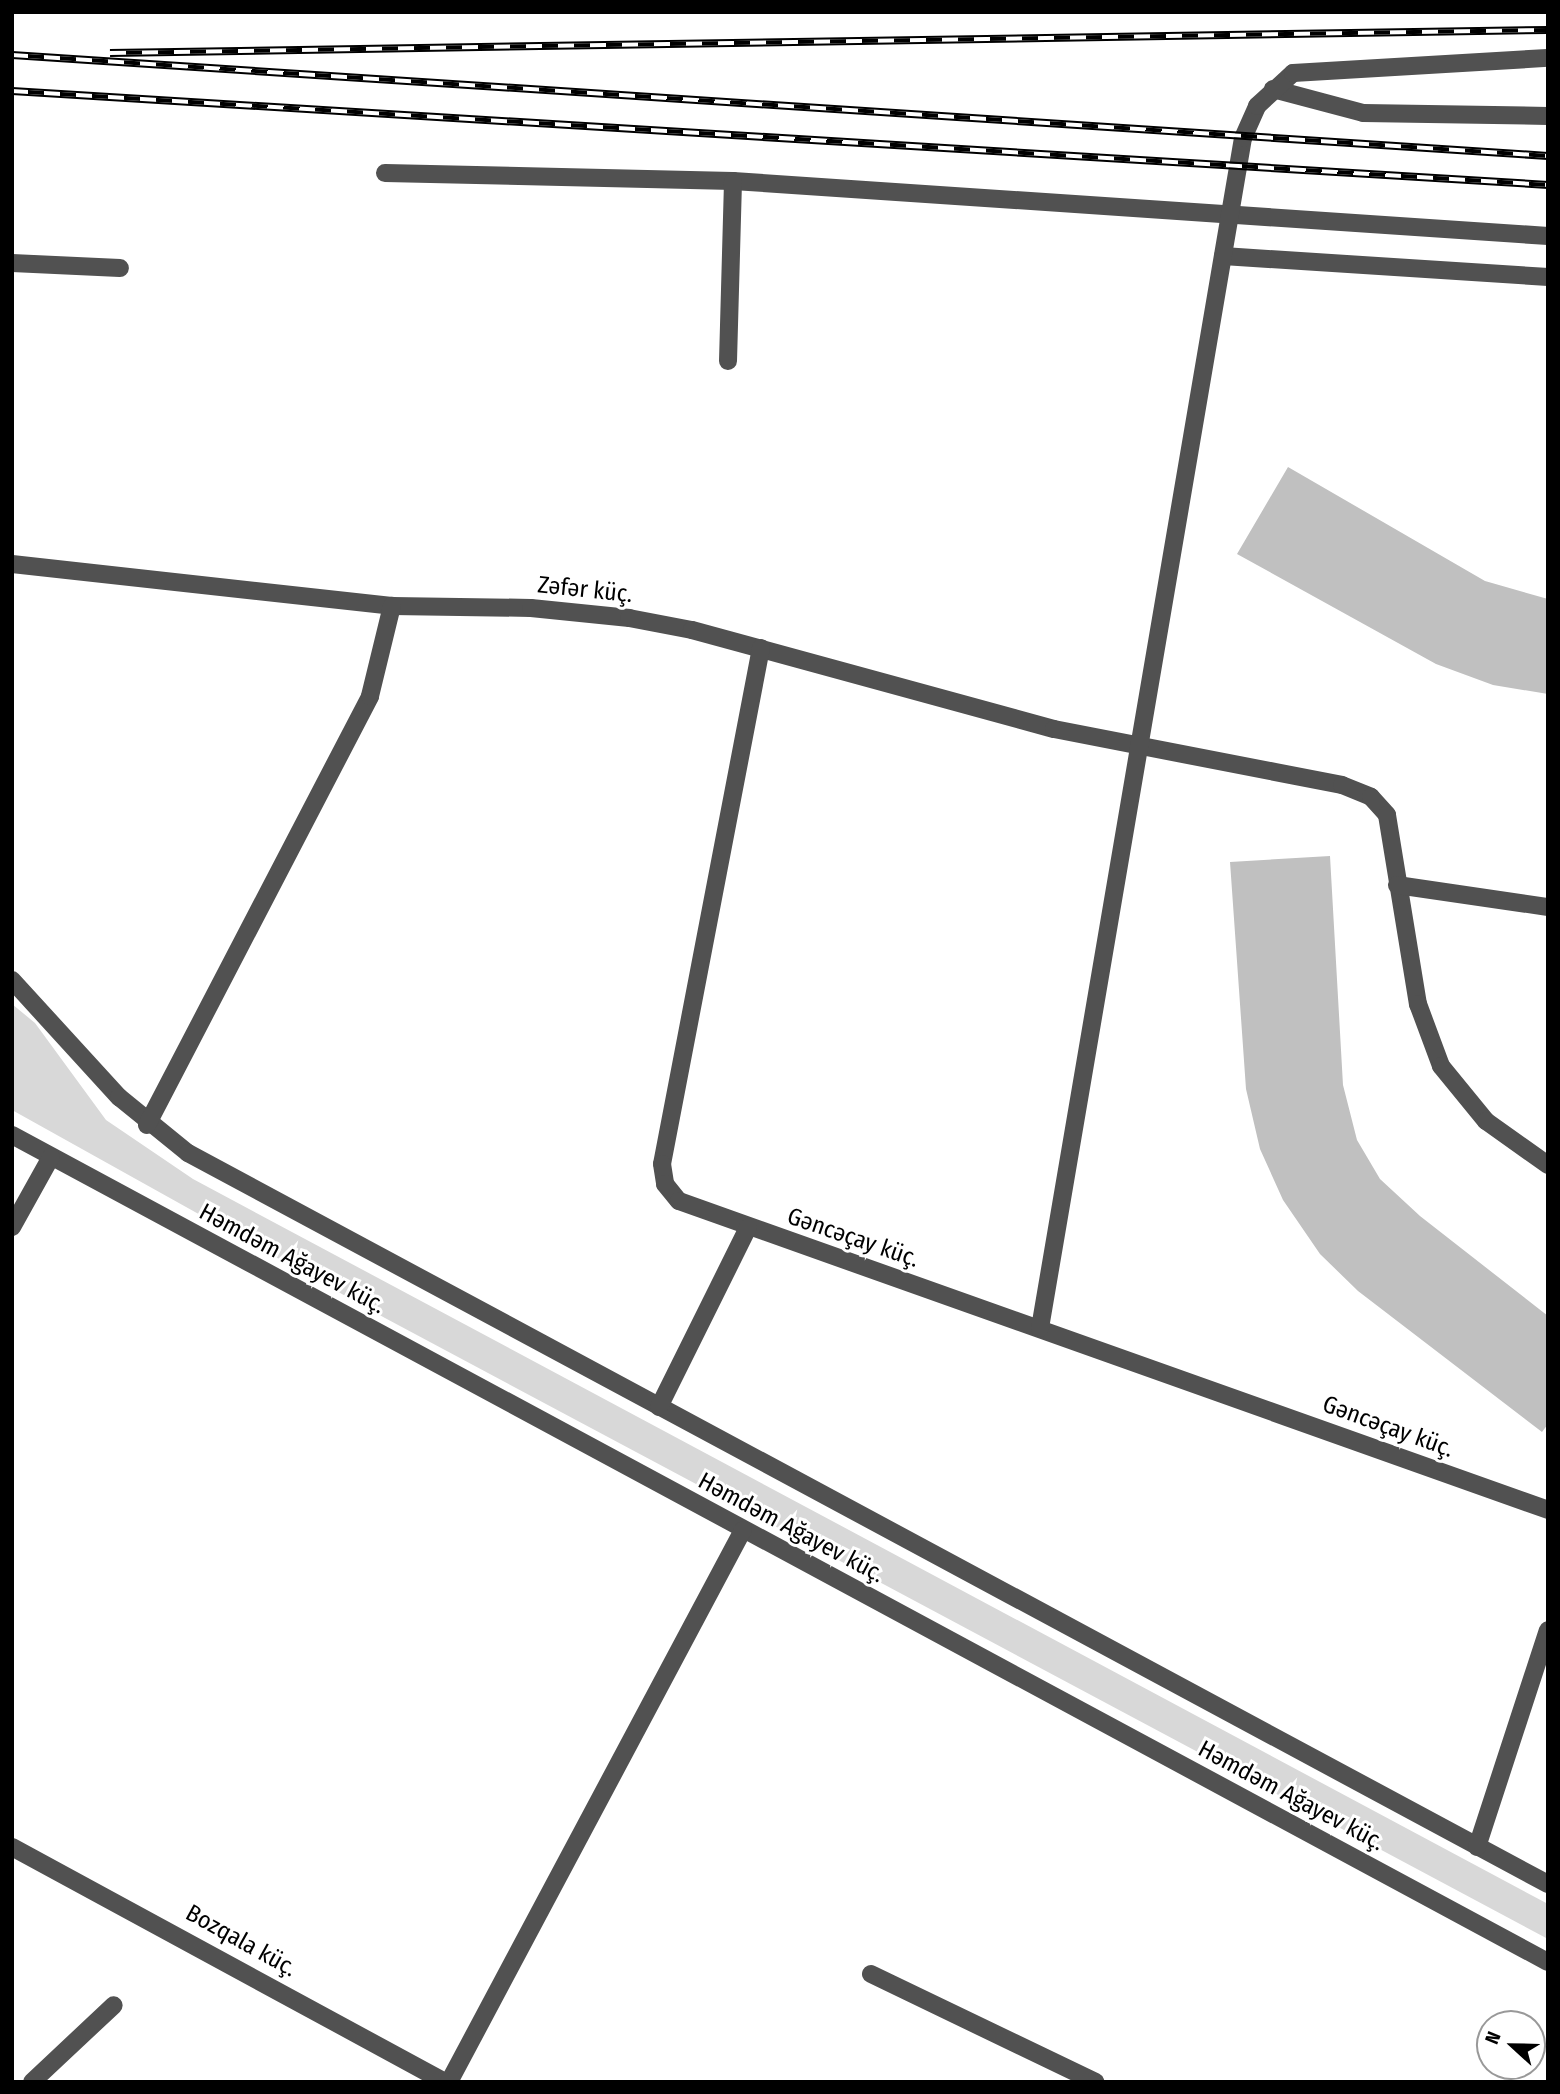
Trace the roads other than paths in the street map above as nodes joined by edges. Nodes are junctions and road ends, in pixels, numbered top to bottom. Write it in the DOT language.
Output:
graph roads {
  1 [pos="1548,58"];
  2 [pos="1273,89"];
  3 [pos="1548,116"];
  4 [pos="385,173"];
  5 [pos="733,181"];
  6 [pos="1228,214"];
  7 [pos="1548,236"];
  8 [pos="1223,256"];
  9 [pos="12,263"];
  10 [pos="120,268"];
  11 [pos="1548,277"];
  12 [pos="728,361"];
  13 [pos="12,564"];
  14 [pos="392,606"];
  15 [pos="761,648"];
  16 [pos="1139,748"];
  17 [pos="1397,885"];
  18 [pos="1548,906"];
  19 [pos="12,980"];
  20 [pos="147,1125"];
  21 [pos="12,1135"];
  22 [pos="51,1157"];
  23 [pos="1548,1165"];
  24 [pos="12,1227"];
  25 [pos="748,1228"];
  26 [pos="1040,1328"];
  27 [pos="659,1407"];
  28 [pos="1548,1510"];
  29 [pos="743,1530"];
  30 [pos="1548,1630"];
  31 [pos="12,1846"];
  32 [pos="1477,1847"];
  33 [pos="1548,1884"];
  34 [pos="1548,1962"];
  35 [pos="871,1974"];
  36 [pos="114,2005"];
  37 [pos="32,2082"];
  38 [pos="447,2082"];
  39 [pos="1095,2082"];
  1 -- 2 [label="street"];
  2 -- 3 [label="street"];
  2 -- 6 [label="street"];
  4 -- 5 [label="street"];
  5 -- 6 [label="street"];
  5 -- 12 [label="street"];
  6 -- 7 [label="street"];
  6 -- 8 [label="street"];
  8 -- 11 [label="street"];
  8 -- 16 [label="street"];
  9 -- 10 [label="street"];
  13 -- 14 [label="street, Zəfər küç."];
  14 -- 15 [label="street, Zəfər küç."];
  14 -- 20 [label="street"];
  15 -- 16 [label="street, Zəfər küç."];
  15 -- 25 [label="street, Gəncəçay küç."];
  16 -- 17 [label="street, Zəfər küç."];
  16 -- 26 [label="street"];
  17 -- 18 [label="street"];
  17 -- 23 [label="street, Zəfər küç."];
  19 -- 20 [label="street"];
  20 -- 27 [label="street"];
  21 -- 22 [label="street, Həmdəm Ağayev küç."];
  22 -- 24 [label="street"];
  22 -- 29 [label="street, Həmdəm Ağayev küç."];
  25 -- 26 [label="street, Gəncəçay küç."];
  25 -- 27 [label="street"];
  26 -- 28 [label="street, Gəncəçay küç."];
  27 -- 32 [label="street"];
  29 -- 34 [label="street, Həmdəm Ağayev küç."];
  29 -- 38 [label="street"];
  30 -- 32 [label="street"];
  31 -- 38 [label="street, Bozqala küç."];
  32 -- 33 [label="street"];
  35 -- 39 [label="street"];
  36 -- 37 [label="street"];
}
